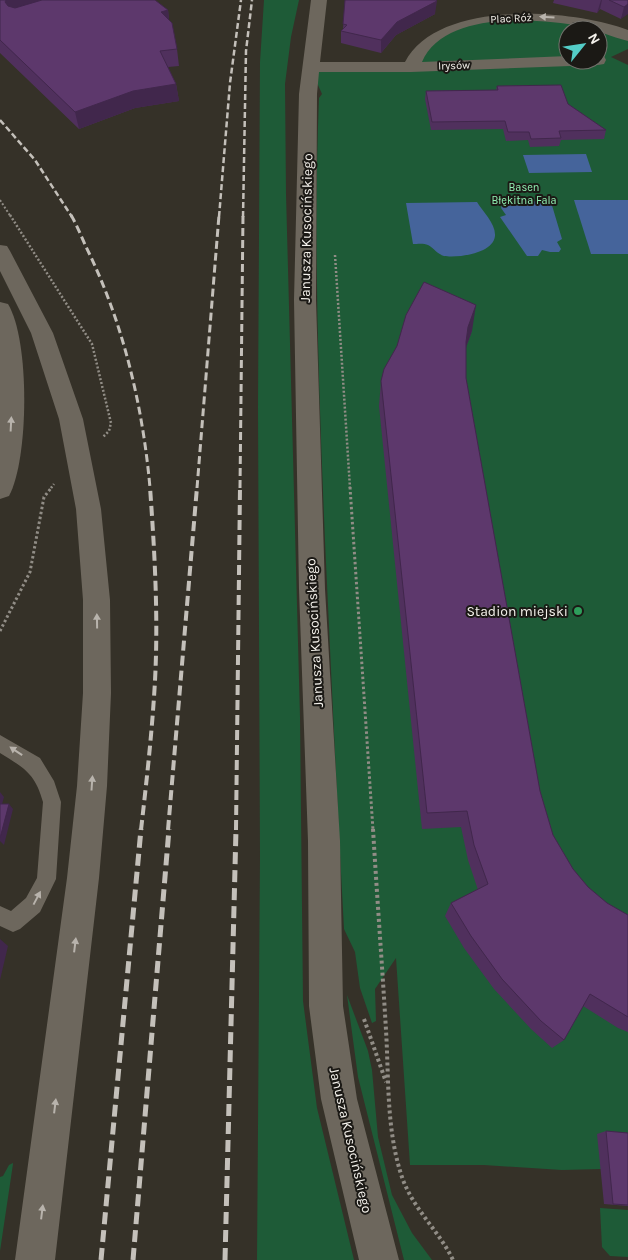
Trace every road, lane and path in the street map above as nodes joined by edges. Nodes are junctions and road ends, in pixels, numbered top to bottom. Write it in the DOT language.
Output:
graph roads {
  1 [pos="319,0"];
  2 [pos="628,36"];
  3 [pos="622,52"];
  4 [pos="608,57"];
  5 [pos="558,61"];
  6 [pos="411,66"];
  7 [pos="310,67"];
  8 [pos="0,200"];
  9 [pos="335,246"];
  10 [pos="0,251"];
  11 [pos="0,309"];
  12 [pos="103,438"];
  13 [pos="59,480"];
  14 [pos="0,489"];
  15 [pos="0,631"];
  16 [pos="0,743"];
  17 [pos="0,916"];
  18 [pos="36,1260"];
  19 [pos="379,1260"];
  20 [pos="453,1260"];
  1 -- 7 [label="street, Janusza Kusocińskiego"];
  2 -- 6 [label="street, Plac Róż, one-way"];
  3 -- 4 [label="street, Irysów"];
  5 -- 6 [label="street, Irysów"];
  6 -- 7 [label="street, Irysów"];
  7 -- 19 [label="street, Janusza Kusocińskiego"];
  8 -- 12 [label="path"];
  9 -- 20 [label="path"];
  18 -- 10 [label="street, one-way"];
  14 -- 11 [label="street, one-way"];
  13 -- 15 [label="path"];
  17 -- 16 [label="lane, one-way"];
}
